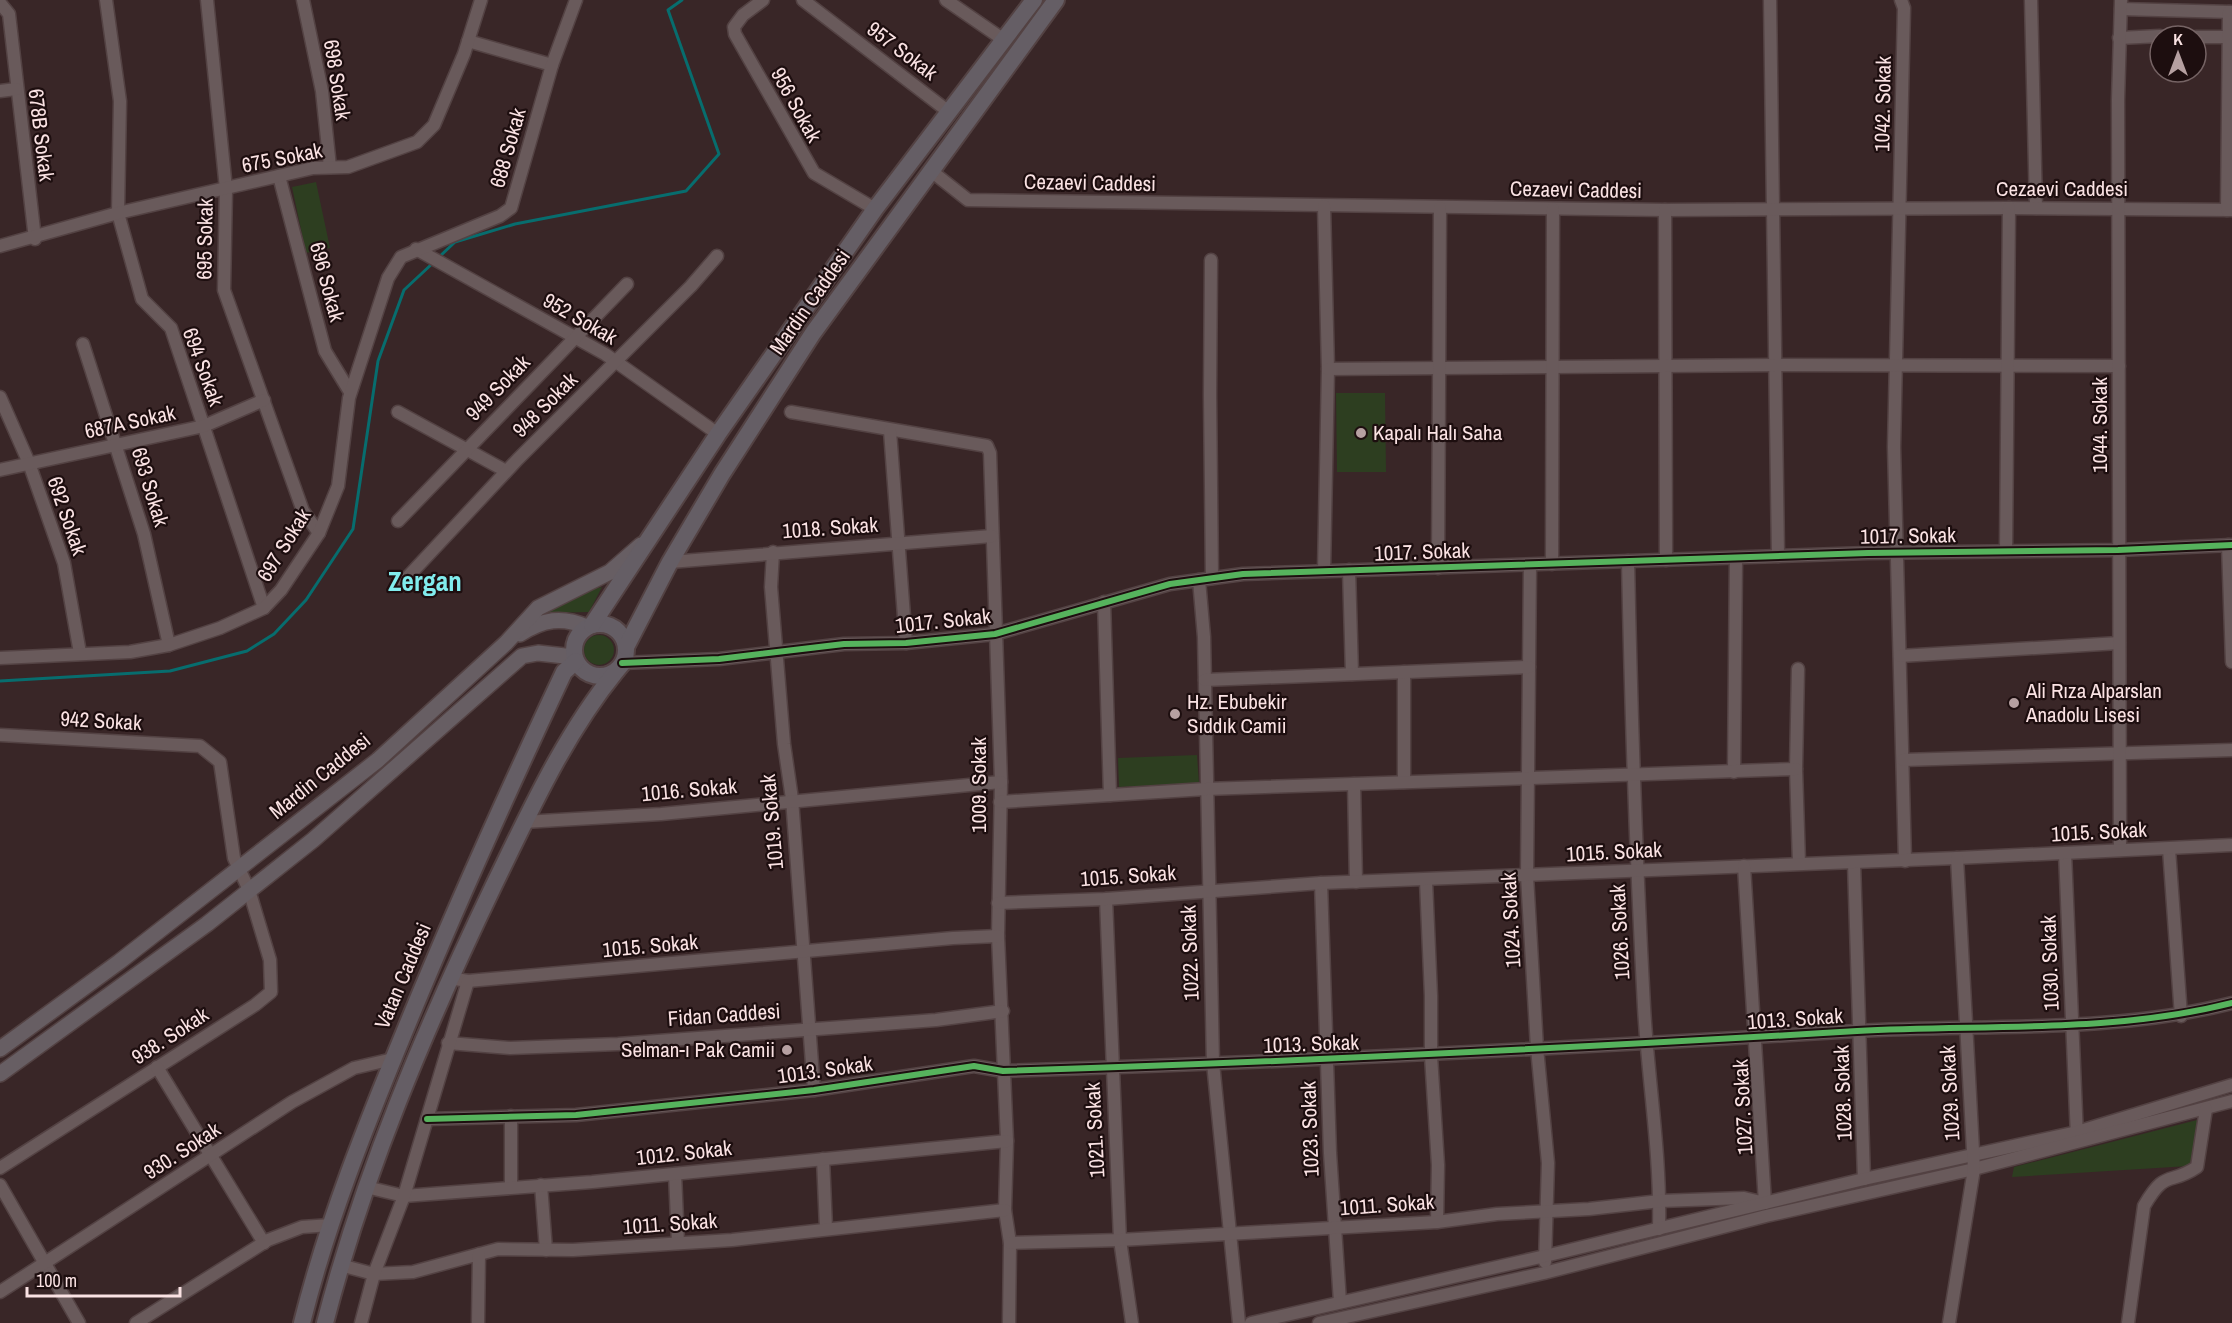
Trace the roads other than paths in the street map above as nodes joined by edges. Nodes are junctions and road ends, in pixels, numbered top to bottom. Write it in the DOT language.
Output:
graph roads {
  1 [pos="106,0"];
  2 [pos="207,0"];
  3 [pos="303,0"];
  4 [pos="481,0"];
  5 [pos="576,0"];
  6 [pos="763,0"];
  7 [pos="802,0"];
  8 [pos="946,0"];
  9 [pos="1034,0"];
  10 [pos="1056,0"];
  11 [pos="1770,0"];
  12 [pos="1901,0"];
  13 [pos="2031,0"];
  14 [pos="0,3"];
  15 [pos="2121,4"];
  16 [pos="2230,12"];
  17 [pos="2148,37"];
  18 [pos="2208,37"];
  19 [pos="2230,37"];
  20 [pos="2119,38"];
  21 [pos="1004,40"];
  22 [pos="468,41"];
  23 [pos="552,65"];
  24 [pos="16,89"];
  25 [pos="0,92"];
  26 [pos="949,112"];
  27 [pos="330,167"];
  28 [pos="930,170"];
  29 [pos="279,176"];
  30 [pos="226,189"];
  31 [pos="1323,206"];
  32 [pos="1440,208"];
  33 [pos="2009,208"];
  34 [pos="2036,208"];
  35 [pos="875,209"];
  36 [pos="1553,209"];
  37 [pos="1901,209"];
  38 [pos="2119,209"];
  39 [pos="1665,210"];
  40 [pos="1774,210"];
  41 [pos="2230,210"];
  42 [pos="118,213"];
  43 [pos="34,238"];
  44 [pos="0,246"];
  45 [pos="416,249"];
  46 [pos="717,256"];
  47 [pos="1211,260"];
  48 [pos="627,284"];
  49 [pos="574,337"];
  50 [pos="83,344"];
  51 [pos="615,362"];
  52 [pos="1775,365"];
  53 [pos="1665,366"];
  54 [pos="1894,366"];
  55 [pos="2120,366"];
  56 [pos="2008,367"];
  57 [pos="1438,368"];
  58 [pos="1552,368"];
  59 [pos="1328,369"];
  60 [pos="350,392"];
  61 [pos="0,397"];
  62 [pos="264,400"];
  63 [pos="398,412"];
  64 [pos="791,412"];
  65 [pos="204,426"];
  66 [pos="890,431"];
  67 [pos="718,434"];
  68 [pos="116,444"];
  69 [pos="467,448"];
  70 [pos="28,463"];
  71 [pos="0,470"];
  72 [pos="506,471"];
  73 [pos="398,521"];
  74 [pos="658,528"];
  75 [pos="319,533"];
  76 [pos="992,536"];
  77 [pos="898,543"];
  78 [pos="2230,545"];
  79 [pos="2118,550"];
  80 [pos="2006,551"];
  81 [pos="773,552"];
  82 [pos="1898,552"];
  83 [pos="1778,556"];
  84 [pos="1736,558"];
  85 [pos="1666,560"];
  86 [pos="1628,561"];
  87 [pos="670,562"];
  88 [pos="1552,564"];
  89 [pos="1530,565"];
  90 [pos="1438,568"];
  91 [pos="1349,570"];
  92 [pos="1324,571"];
  93 [pos="1206,579"];
  94 [pos="402,583"];
  95 [pos="1104,602"];
  96 [pos="264,608"];
  97 [pos="590,626"];
  98 [pos="995,634"];
  99 [pos="506,643"];
  100 [pos="906,643"];
  101 [pos="2120,643"];
  102 [pos="169,645"];
  103 [pos="777,652"];
  104 [pos="80,653"];
  105 [pos="1900,656"];
  106 [pos="0,658"];
  107 [pos="575,659"];
  108 [pos="622,660"];
  109 [pos="2232,662"];
  110 [pos="1529,667"];
  111 [pos="1798,669"];
  112 [pos="1404,672"];
  113 [pos="1352,674"];
  114 [pos="1205,680"];
  115 [pos="0,735"];
  116 [pos="2232,750"];
  117 [pos="2121,753"];
  118 [pos="1903,760"];
  119 [pos="1796,769"];
  120 [pos="1734,772"];
  121 [pos="1633,775"];
  122 [pos="1528,779"];
  123 [pos="1001,782"];
  124 [pos="1404,782"];
  125 [pos="1354,784"];
  126 [pos="1206,789"];
  127 [pos="1110,795"];
  128 [pos="792,800"];
  129 [pos="1000,802"];
  130 [pos="524,822"];
  131 [pos="2232,845"];
  132 [pos="2169,849"];
  133 [pos="2120,850"];
  134 [pos="2065,853"];
  135 [pos="1957,858"];
  136 [pos="1905,861"];
  137 [pos="1799,863"];
  138 [pos="1854,863"];
  139 [pos="1744,866"];
  140 [pos="238,869"];
  141 [pos="1636,870"];
  142 [pos="1527,876"];
  143 [pos="1426,881"];
  144 [pos="1356,882"];
  145 [pos="1321,883"];
  146 [pos="249,890"];
  147 [pos="1207,890"];
  148 [pos="1106,899"];
  149 [pos="998,903"];
  150 [pos="998,936"];
  151 [pos="805,951"];
  152 [pos="448,978"];
  153 [pos="468,981"];
  154 [pos="2232,1003"];
  155 [pos="1003,1011"];
  156 [pos="2181,1016"];
  157 [pos="2072,1024"];
  158 [pos="1966,1028"];
  159 [pos="809,1029"];
  160 [pos="1860,1031"];
  161 [pos="1756,1038"];
  162 [pos="448,1042"];
  163 [pos="1646,1042"];
  164 [pos="1537,1048"];
  165 [pos="0,1049"];
  166 [pos="1431,1056"];
  167 [pos="393,1059"];
  168 [pos="1328,1060"];
  169 [pos="1213,1064"];
  170 [pos="157,1067"];
  171 [pos="1111,1068"];
  172 [pos="1004,1071"];
  173 [pos="0,1074"];
  174 [pos="2232,1085"];
  175 [pos="814,1090"];
  176 [pos="2232,1101"];
  177 [pos="2206,1109"];
  178 [pos="511,1116"];
  179 [pos="427,1119"];
  180 [pos="2077,1137"];
  181 [pos="1007,1141"];
  182 [pos="213,1156"];
  183 [pos="823,1159"];
  184 [pos="1974,1162"];
  185 [pos="0,1168"];
  186 [pos="675,1174"];
  187 [pos="1864,1179"];
  188 [pos="0,1185"];
  189 [pos="541,1185"];
  190 [pos="366,1187"];
  191 [pos="512,1187"];
  192 [pos="404,1196"];
  193 [pos="1660,1201"];
  194 [pos="1765,1203"];
  195 [pos="1005,1210"];
  196 [pos="1548,1210"];
  197 [pos="1437,1222"];
  198 [pos="331,1225"];
  199 [pos="826,1228"];
  200 [pos="1335,1228"];
  201 [pos="1659,1229"];
  202 [pos="1230,1233"];
  203 [pos="1120,1240"];
  204 [pos="264,1243"];
  205 [pos="678,1243"];
  206 [pos="1010,1243"];
  207 [pos="546,1250"];
  208 [pos="479,1254"];
  209 [pos="1545,1256"];
  210 [pos="44,1263"];
  211 [pos="340,1265"];
  212 [pos="1544,1273"];
  213 [pos="374,1274"];
  214 [pos="0,1292"];
  215 [pos="1340,1302"];
  216 [pos="80,1323"];
  217 [pos="136,1323"];
  218 [pos="302,1323"];
  219 [pos="325,1323"];
  220 [pos="362,1323"];
  221 [pos="478,1323"];
  222 [pos="1009,1323"];
  223 [pos="1132,1323"];
  224 [pos="1239,1323"];
  225 [pos="1251,1323"];
  226 [pos="1319,1323"];
  227 [pos="1949,1323"];
  228 [pos="2128,1323"];
  1 -- 42 [label="street, 694 Sokak"];
  2 -- 30 [label="street, 695 Sokak"];
  3 -- 27 [label="street, 698 Sokak"];
  4 -- 22 [label="street, 675 Sokak"];
  5 -- 23 [label="street, 688 Sokak"];
  6 -- 35 [label="street, 956 Sokak"];
  7 -- 26 [label="street, 957 Sokak"];
  8 -- 21 [label="street"];
  9 -- 21 [label="highway, Mardin Caddesi"];
  10 -- 28 [label="highway, Mardin Caddesi"];
  11 -- 40 [label="street"];
  12 -- 37 [label="street, 1042. Sokak"];
  13 -- 34 [label="street"];
  14 -- 24 [label="street, 678B Sokak"];
  15 -- 16 [label="street"];
  15 -- 20 [label="street, 1044. Sokak"];
  16 -- 19 [label="street"];
  17 -- 20 [label="street"];
  18 -- 19 [label="street"];
  19 -- 41 [label="street"];
  20 -- 38 [label="street, 1044. Sokak"];
  21 -- 26 [label="highway, Mardin Caddesi"];
  22 -- 23 [label="street"];
  22 -- 27 [label="street, 675 Sokak"];
  23 -- 45 [label="street, 688 Sokak"];
  24 -- 25 [label="street"];
  24 -- 43 [label="street, 678B Sokak"];
  26 -- 35 [label="highway, Mardin Caddesi"];
  27 -- 29 [label="street, 675 Sokak"];
  28 -- 31 [label="street, Cezaevi Caddesi"];
  28 -- 87 [label="highway, Mardin Caddesi"];
  29 -- 30 [label="street, 675 Sokak"];
  29 -- 60 [label="street, 696 Sokak"];
  30 -- 42 [label="street, 675 Sokak"];
  30 -- 62 [label="street, 695 Sokak"];
  31 -- 32 [label="street, Cezaevi Caddesi"];
  31 -- 59 [label="street"];
  32 -- 36 [label="street, Cezaevi Caddesi"];
  32 -- 57 [label="street"];
  33 -- 34 [label="street, Cezaevi Caddesi"];
  33 -- 37 [label="street, Cezaevi Caddesi"];
  33 -- 56 [label="street"];
  34 -- 38 [label="street, Cezaevi Caddesi"];
  35 -- 67 [label="highway, Mardin Caddesi"];
  36 -- 39 [label="street, Cezaevi Caddesi"];
  36 -- 58 [label="street"];
  37 -- 40 [label="street, Cezaevi Caddesi"];
  37 -- 54 [label="street, 1042. Sokak"];
  38 -- 41 [label="street, Cezaevi Caddesi"];
  38 -- 55 [label="street, 1044. Sokak"];
  39 -- 40 [label="street, Cezaevi Caddesi"];
  39 -- 53 [label="street"];
  40 -- 52 [label="street"];
  42 -- 43 [label="street, 675 Sokak"];
  42 -- 65 [label="street, 694 Sokak"];
  43 -- 44 [label="street, 675 Sokak"];
  45 -- 49 [label="street, 952 Sokak"];
  45 -- 60 [label="street, 697 Sokak"];
  46 -- 51 [label="street, 948 Sokak"];
  47 -- 93 [label="street, 1022. Sokak"];
  48 -- 49 [label="street, 949 Sokak"];
  49 -- 51 [label="street, 952 Sokak"];
  49 -- 69 [label="street, 949 Sokak"];
  50 -- 68 [label="street, 693 Sokak"];
  51 -- 67 [label="street, 952 Sokak"];
  51 -- 72 [label="street, 948 Sokak"];
  52 -- 53 [label="street"];
  52 -- 54 [label="street"];
  52 -- 83 [label="street"];
  53 -- 58 [label="street"];
  53 -- 85 [label="street"];
  54 -- 56 [label="street"];
  54 -- 82 [label="street, 1042. Sokak"];
  55 -- 56 [label="street"];
  55 -- 79 [label="street, 1044. Sokak"];
  56 -- 80 [label="street"];
  57 -- 58 [label="street"];
  57 -- 59 [label="street"];
  57 -- 90 [label="street"];
  58 -- 88 [label="street"];
  59 -- 92 [label="street"];
  60 -- 75 [label="street, 697 Sokak"];
  61 -- 70 [label="street, 692 Sokak"];
  62 -- 65 [label="street, 687A Sokak"];
  62 -- 75 [label="street, 695 Sokak"];
  63 -- 69 [label="street"];
  64 -- 66 [label="street, 1009. Sokak"];
  65 -- 68 [label="street, 687A Sokak"];
  65 -- 96 [label="street, 694 Sokak"];
  66 -- 76 [label="street, 1009. Sokak"];
  66 -- 77 [label="street"];
  67 -- 74 [label="highway, Mardin Caddesi"];
  68 -- 70 [label="street, 687A Sokak"];
  68 -- 102 [label="street, 693 Sokak"];
  69 -- 72 [label="street"];
  69 -- 73 [label="street, 949 Sokak"];
  70 -- 71 [label="street, 687A Sokak"];
  70 -- 104 [label="street, 692 Sokak"];
  72 -- 94 [label="street, 948 Sokak"];
  74 -- 97 [label="highway, Mardin Caddesi"];
  74 -- 99 [label="main road, Mardin Caddesi"];
  75 -- 96 [label="street, 697 Sokak"];
  76 -- 77 [label="street, 1018. Sokak"];
  76 -- 98 [label="street, 1009. Sokak"];
  77 -- 81 [label="street, 1018. Sokak"];
  77 -- 100 [label="street"];
  78 -- 79 [label="street, 1017. Sokak"];
  78 -- 109 [label="street"];
  79 -- 80 [label="street, 1017. Sokak"];
  79 -- 101 [label="street, 1044. Sokak"];
  80 -- 82 [label="street, 1017. Sokak"];
  81 -- 87 [label="street, 1018. Sokak"];
  81 -- 103 [label="street, 1019. Sokak"];
  82 -- 83 [label="street, 1017. Sokak"];
  82 -- 105 [label="street, 1042. Sokak"];
  83 -- 84 [label="street, 1017. Sokak"];
  84 -- 85 [label="street, 1017. Sokak"];
  84 -- 120 [label="street"];
  85 -- 86 [label="street, 1017. Sokak"];
  86 -- 88 [label="street, 1017. Sokak"];
  86 -- 121 [label="street, 1026. Sokak"];
  87 -- 108 [label="highway, Mardin Caddesi"];
  88 -- 89 [label="street, 1017. Sokak"];
  89 -- 90 [label="street, 1017. Sokak"];
  89 -- 110 [label="street, 1024. Sokak"];
  90 -- 91 [label="street, 1017. Sokak"];
  91 -- 92 [label="street, 1017. Sokak"];
  91 -- 113 [label="street"];
  92 -- 93 [label="street, 1017. Sokak"];
  93 -- 95 [label="street, 1017. Sokak"];
  93 -- 114 [label="street, 1022. Sokak"];
  95 -- 98 [label="street, 1017. Sokak"];
  95 -- 127 [label="street"];
  96 -- 102 [label="street, 697 Sokak"];
  97 -- 99 [label="main road"];
  97 -- 107 [label="highway, Mardin Caddesi"];
  97 -- 108 [label="highway"];
  98 -- 100 [label="street, 1017. Sokak"];
  98 -- 123 [label="street, 1009. Sokak"];
  99 -- 140 [label="main road, Mardin Caddesi"];
  100 -- 103 [label="street, 1017. Sokak"];
  101 -- 105 [label="street"];
  101 -- 117 [label="street, 1044. Sokak"];
  102 -- 104 [label="street, 697 Sokak"];
  103 -- 108 [label="street, 1017. Sokak"];
  103 -- 128 [label="street, 1019. Sokak"];
  104 -- 106 [label="street, 697 Sokak"];
  105 -- 118 [label="street, 1042. Sokak"];
  107 -- 108 [label="highway, Mardin Caddesi"];
  107 -- 146 [label="main road, Mardin Caddesi"];
  107 -- 167 [label="highway, Vatan Caddesi"];
  108 -- 130 [label="highway, Vatan Caddesi"];
  110 -- 112 [label="street"];
  110 -- 122 [label="street, 1024. Sokak"];
  111 -- 119 [label="street"];
  112 -- 113 [label="street"];
  112 -- 124 [label="street"];
  113 -- 114 [label="street"];
  114 -- 126 [label="street, 1022. Sokak"];
  115 -- 140 [label="street, 942 Sokak"];
  116 -- 117 [label="street"];
  117 -- 118 [label="street"];
  117 -- 133 [label="street, 1044. Sokak"];
  118 -- 136 [label="street, 1042. Sokak"];
  119 -- 120 [label="street"];
  119 -- 137 [label="street"];
  120 -- 121 [label="street"];
  121 -- 122 [label="street"];
  121 -- 141 [label="street, 1026. Sokak"];
  122 -- 124 [label="street"];
  122 -- 142 [label="street, 1024. Sokak"];
  123 -- 128 [label="street, 1016. Sokak"];
  123 -- 129 [label="street, 1009. Sokak"];
  124 -- 125 [label="street"];
  125 -- 126 [label="street"];
  125 -- 144 [label="street"];
  126 -- 127 [label="street"];
  126 -- 147 [label="street, 1022. Sokak"];
  127 -- 129 [label="street"];
  128 -- 130 [label="street, 1016. Sokak"];
  128 -- 151 [label="street, 1019. Sokak"];
  129 -- 149 [label="street, 1009. Sokak"];
  130 -- 152 [label="highway, Vatan Caddesi"];
  131 -- 132 [label="street, 1015. Sokak"];
  132 -- 133 [label="street, 1015. Sokak"];
  132 -- 156 [label="street"];
  133 -- 134 [label="street, 1015. Sokak"];
  134 -- 135 [label="street, 1015. Sokak"];
  134 -- 157 [label="street, 1030. Sokak"];
  135 -- 136 [label="street, 1015. Sokak"];
  135 -- 158 [label="street, 1029. Sokak"];
  136 -- 138 [label="street, 1015. Sokak"];
  137 -- 138 [label="street, 1015. Sokak"];
  137 -- 139 [label="street, 1015. Sokak"];
  138 -- 160 [label="street, 1028. Sokak"];
  139 -- 141 [label="street, 1015. Sokak"];
  139 -- 161 [label="street, 1027. Sokak"];
  140 -- 146 [label="street"];
  140 -- 165 [label="main road, Mardin Caddesi"];
  141 -- 142 [label="street, 1015. Sokak"];
  141 -- 163 [label="street, 1026. Sokak"];
  142 -- 143 [label="street, 1015. Sokak"];
  142 -- 164 [label="street, 1024. Sokak"];
  143 -- 144 [label="street, 1015. Sokak"];
  143 -- 166 [label="street"];
  144 -- 145 [label="street, 1015. Sokak"];
  145 -- 147 [label="street, 1015. Sokak"];
  145 -- 168 [label="street, 1023. Sokak"];
  146 -- 170 [label="street, 938. Sokak"];
  146 -- 173 [label="main road, Mardin Caddesi"];
  147 -- 148 [label="street, 1015. Sokak"];
  147 -- 169 [label="street, 1022. Sokak"];
  148 -- 149 [label="street, 1015. Sokak"];
  148 -- 171 [label="street, 1021. Sokak"];
  149 -- 150 [label="street, 1009. Sokak"];
  150 -- 151 [label="street, 1015. Sokak"];
  150 -- 155 [label="street, 1009. Sokak"];
  151 -- 153 [label="street, 1015. Sokak"];
  151 -- 159 [label="street, 1019. Sokak"];
  152 -- 153 [label="street, 1015. Sokak"];
  152 -- 190 [label="highway, Vatan Caddesi"];
  153 -- 162 [label="street"];
  154 -- 156 [label="street, 1013. Sokak"];
  155 -- 159 [label="street, Fidan Caddesi"];
  155 -- 172 [label="street, 1009. Sokak"];
  156 -- 157 [label="street, 1013. Sokak"];
  157 -- 158 [label="street, 1013. Sokak"];
  157 -- 180 [label="street, 1030. Sokak"];
  158 -- 160 [label="street, 1013. Sokak"];
  158 -- 184 [label="street, 1029. Sokak"];
  159 -- 162 [label="street, Fidan Caddesi"];
  159 -- 175 [label="street, 1019. Sokak"];
  160 -- 161 [label="street, 1013. Sokak"];
  160 -- 187 [label="street, 1028. Sokak"];
  161 -- 163 [label="street, 1013. Sokak"];
  161 -- 194 [label="street, 1027. Sokak"];
  162 -- 179 [label="street"];
  163 -- 164 [label="street, 1013. Sokak"];
  163 -- 193 [label="street, 1026. Sokak"];
  164 -- 166 [label="street, 1013. Sokak"];
  164 -- 196 [label="street, 1024. Sokak"];
  166 -- 168 [label="street, 1013. Sokak"];
  166 -- 197 [label="street"];
  167 -- 182 [label="street, 930. Sokak"];
  167 -- 198 [label="highway, Vatan Caddesi"];
  168 -- 169 [label="street, 1013. Sokak"];
  168 -- 200 [label="street, 1023. Sokak"];
  169 -- 171 [label="street, 1013. Sokak"];
  169 -- 202 [label="street, 1022. Sokak"];
  170 -- 182 [label="street"];
  170 -- 185 [label="street, 938. Sokak"];
  171 -- 172 [label="street, 1013. Sokak"];
  171 -- 203 [label="street, 1021. Sokak"];
  172 -- 175 [label="street, 1013. Sokak"];
  172 -- 181 [label="street, 1009. Sokak"];
  174 -- 180 [label="street"];
  175 -- 178 [label="street, 1013. Sokak"];
  176 -- 177 [label="street"];
  177 -- 180 [label="street"];
  177 -- 228 [label="street"];
  178 -- 179 [label="street, 1013. Sokak"];
  178 -- 191 [label="street"];
  179 -- 192 [label="street"];
  180 -- 184 [label="street"];
  181 -- 183 [label="street, 1012. Sokak"];
  181 -- 195 [label="street, 1009. Sokak"];
  182 -- 204 [label="street"];
  182 -- 210 [label="street, 930. Sokak"];
  183 -- 186 [label="street, 1012. Sokak"];
  183 -- 199 [label="street"];
  184 -- 187 [label="street"];
  184 -- 212 [label="street"];
  184 -- 227 [label="street, 1029. Sokak"];
  186 -- 189 [label="street, 1012. Sokak"];
  186 -- 205 [label="street"];
  187 -- 194 [label="street"];
  188 -- 210 [label="street"];
  189 -- 191 [label="street, 1012. Sokak"];
  189 -- 207 [label="street"];
  190 -- 192 [label="street, 1012. Sokak"];
  190 -- 211 [label="highway, Vatan Caddesi"];
  191 -- 192 [label="street, 1012. Sokak"];
  192 -- 213 [label="street"];
  193 -- 194 [label="street, 1011. Sokak"];
  193 -- 196 [label="street, 1011. Sokak"];
  193 -- 201 [label="street, 1026. Sokak"];
  194 -- 201 [label="street"];
  195 -- 199 [label="street, 1011. Sokak"];
  195 -- 206 [label="street, 1009. Sokak"];
  196 -- 197 [label="street, 1011. Sokak"];
  196 -- 209 [label="street, 1024. Sokak"];
  197 -- 200 [label="street, 1011. Sokak"];
  198 -- 204 [label="street"];
  198 -- 218 [label="highway, Vatan Caddesi"];
  199 -- 205 [label="street, 1011. Sokak"];
  200 -- 202 [label="street, 1011. Sokak"];
  200 -- 215 [label="street, 1023. Sokak"];
  201 -- 209 [label="street"];
  202 -- 203 [label="street, 1011. Sokak"];
  202 -- 224 [label="street, 1022. Sokak"];
  203 -- 206 [label="street, 1011. Sokak"];
  203 -- 223 [label="street, 1021. Sokak"];
  204 -- 217 [label="street"];
  205 -- 207 [label="street, 1011. Sokak"];
  206 -- 222 [label="street, 1009. Sokak"];
  207 -- 208 [label="street, 1011. Sokak"];
  208 -- 213 [label="street, 1011. Sokak"];
  208 -- 221 [label="street"];
  209 -- 212 [label="street, 1024. Sokak"];
  209 -- 215 [label="street"];
  210 -- 214 [label="street, 930. Sokak"];
  210 -- 216 [label="street"];
  211 -- 213 [label="street, 1011. Sokak"];
  211 -- 219 [label="highway, Vatan Caddesi"];
  212 -- 226 [label="street"];
  213 -- 220 [label="street"];
  215 -- 225 [label="street"];
}
